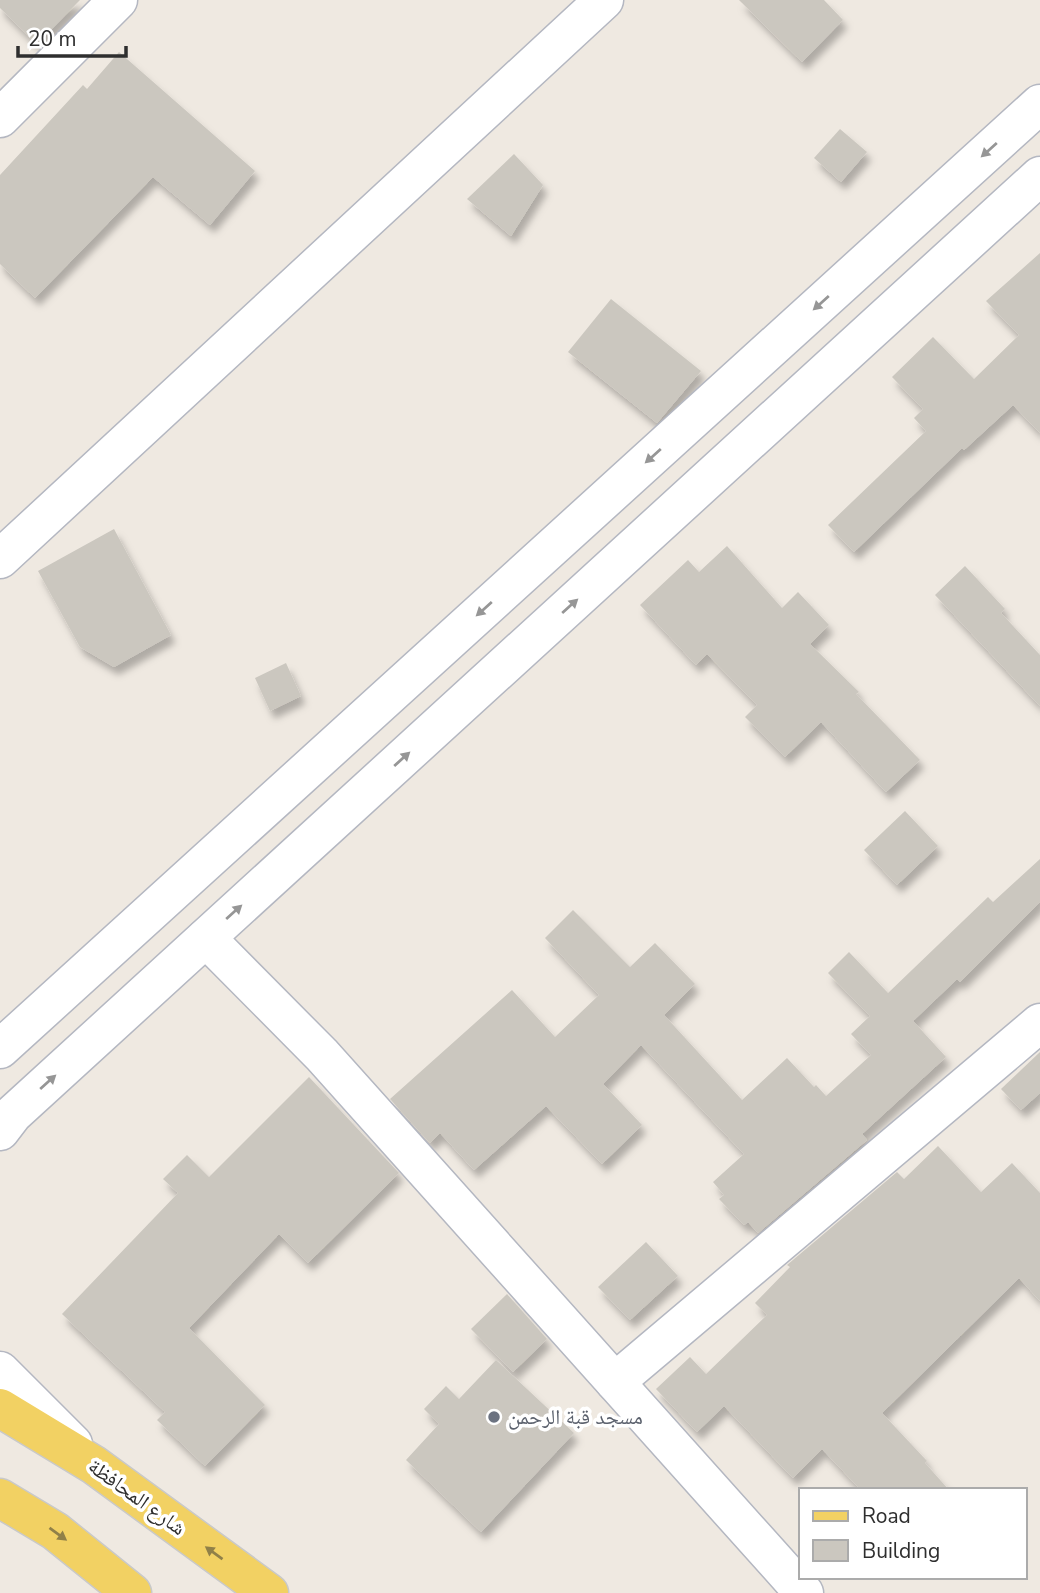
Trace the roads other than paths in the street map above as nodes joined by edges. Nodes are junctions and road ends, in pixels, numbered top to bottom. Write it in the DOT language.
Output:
graph roads {
  1 [pos="118,0"];
  2 [pos="604,0"];
  3 [pos="1040,104"];
  4 [pos="0,118"];
  5 [pos="1040,176"];
  6 [pos="0,559"];
  7 [pos="206,938"];
  8 [pos="1040,1023"];
  9 [pos="0,1049"];
  10 [pos="0,1131"];
  11 [pos="0,1371"];
  12 [pos="615,1382"];
  13 [pos="0,1408"];
  14 [pos="94,1465"];
  15 [pos="0,1497"];
  16 [pos="132,1593"];
  17 [pos="269,1593"];
  18 [pos="804,1593"];
  1 -- 4 [label="street"];
  2 -- 6 [label="street"];
  3 -- 9 [label="street, one-way"];
  7 -- 5 [label="street, one-way"];
  10 -- 7 [label="street, one-way"];
  7 -- 12 [label="street"];
  8 -- 12 [label="street"];
  11 -- 14 [label="street"];
  12 -- 18 [label="street"];
  13 -- 14 [label="main road, شارع المحافظة"];
  17 -- 14 [label="main road, شارع المحافظة, one-way"];
  15 -- 16 [label="main road, one-way"];
}
